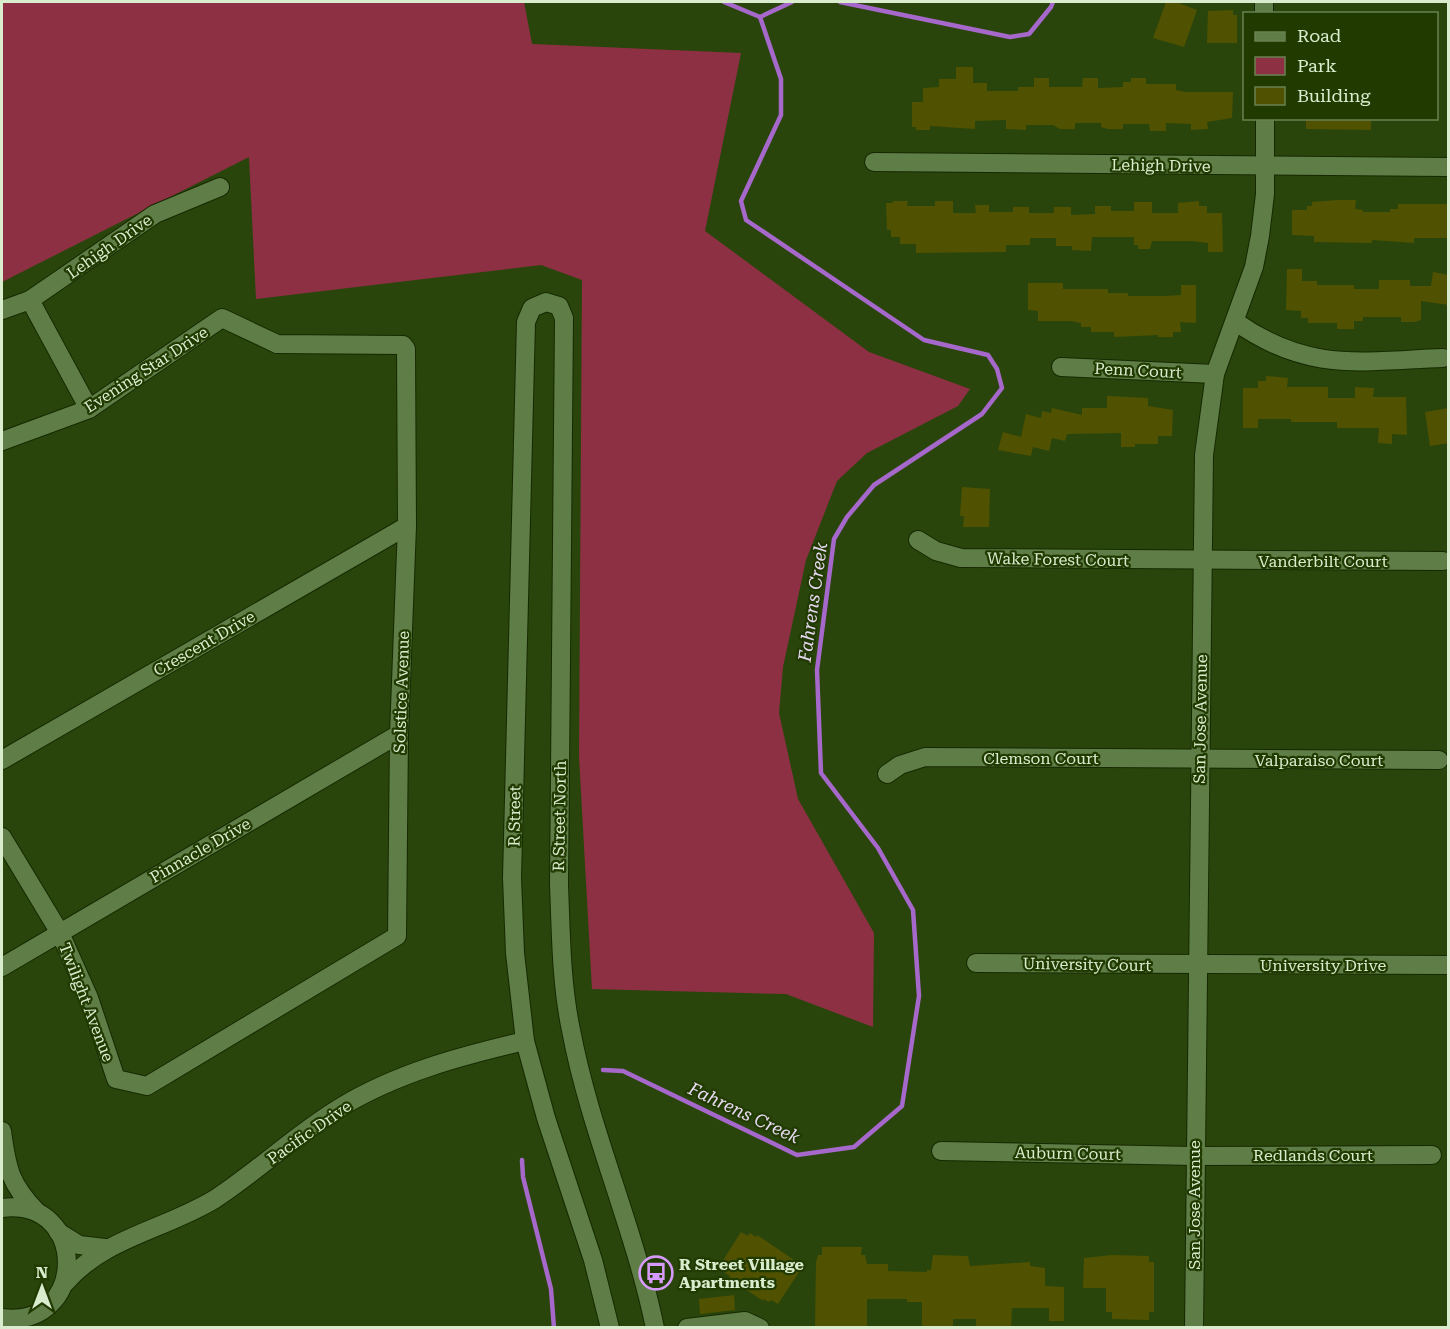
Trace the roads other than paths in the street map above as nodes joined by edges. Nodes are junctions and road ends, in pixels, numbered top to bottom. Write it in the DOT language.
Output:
graph roads {
  1 [pos="1264,120"];
  2 [pos="874,162"];
  3 [pos="1265,166"];
  4 [pos="1449,167"];
  5 [pos="220,187"];
  6 [pos="30,300"];
  7 [pos="546,302"];
  8 [pos="2,310"];
  9 [pos="222,318"];
  10 [pos="1236,322"];
  11 [pos="1443,358"];
  12 [pos="1061,367"];
  13 [pos="1215,374"];
  14 [pos="89,409"];
  15 [pos="2,441"];
  16 [pos="406,526"];
  17 [pos="918,540"];
  18 [pos="1203,560"];
  19 [pos="1443,561"];
  20 [pos="399,734"];
  21 [pos="1200,759"];
  22 [pos="2,760"];
  23 [pos="1439,760"];
  24 [pos="887,774"];
  25 [pos="2,837"];
  26 [pos="60,933"];
  27 [pos="976,963"];
  28 [pos="1197,965"];
  29 [pos="1449,965"];
  30 [pos="2,967"];
  31 [pos="525,1041"];
  32 [pos="147,1086"];
  33 [pos="2,1131"];
  34 [pos="941,1151"];
  35 [pos="1432,1155"];
  36 [pos="1194,1156"];
  37 [pos="4,1178"];
  38 [pos="2,1208"];
  39 [pos="38,1213"];
  40 [pos="58,1232"];
  41 [pos="105,1248"];
  42 [pos="64,1283"];
  43 [pos="42,1311"];
  44 [pos="2,1318"];
  45 [pos="23,1328"];
  46 [pos="610,1328"];
  47 [pos="655,1328"];
  48 [pos="687,1328"];
  49 [pos="760,1328"];
  50 [pos="1194,1328"];
  1 -- 3 [label="street, San Jose Avenue"];
  2 -- 3 [label="street, Lehigh Drive"];
  3 -- 4 [label="street, Lehigh Drive"];
  3 -- 10 [label="street, San Jose Avenue"];
  5 -- 6 [label="street, Lehigh Drive"];
  6 -- 8 [label="street, Lehigh Drive"];
  6 -- 14 [label="street"];
  7 -- 31 [label="street, R Street"];
  7 -- 47 [label="street, R Street North"];
  9 -- 14 [label="street, Evening Star Drive"];
  9 -- 16 [label="street, Solstice Avenue"];
  10 -- 11 [label="street"];
  10 -- 13 [label="street, San Jose Avenue"];
  12 -- 13 [label="street, Penn Court"];
  13 -- 18 [label="street, San Jose Avenue"];
  14 -- 15 [label="street, Evening Star Drive"];
  16 -- 20 [label="street, Solstice Avenue"];
  16 -- 22 [label="street, Crescent Drive"];
  17 -- 18 [label="street, Wake Forest Court"];
  18 -- 19 [label="street, Vanderbilt Court"];
  18 -- 21 [label="street, San Jose Avenue"];
  20 -- 26 [label="street, Pinnacle Drive"];
  20 -- 32 [label="street, Solstice Avenue"];
  21 -- 23 [label="street, Valparaiso Court"];
  21 -- 24 [label="street, Clemson Court"];
  21 -- 28 [label="street, San Jose Avenue"];
  25 -- 26 [label="street, Twilight Avenue"];
  26 -- 30 [label="street, Pinnacle Drive"];
  26 -- 32 [label="street, Twilight Avenue"];
  27 -- 28 [label="street, University Court"];
  28 -- 29 [label="street, University Drive"];
  28 -- 36 [label="street, San Jose Avenue"];
  31 -- 41 [label="street, Pacific Drive"];
  31 -- 46 [label="street, R Street"];
  33 -- 37 [label="street"];
  34 -- 36 [label="street, Auburn Court"];
  35 -- 36 [label="street, Redlands Court"];
  36 -- 50 [label="street, San Jose Avenue"];
  37 -- 39 [label="street"];
  38 -- 39 [label="street"];
  39 -- 40 [label="street"];
  40 -- 41 [label="street"];
  40 -- 42 [label="street"];
  41 -- 42 [label="street, Pacific Drive"];
  42 -- 43 [label="street, Pacific Drive"];
  43 -- 44 [label="street"];
  43 -- 45 [label="street, Pacific Drive"];
  48 -- 49 [label="street"];
}
